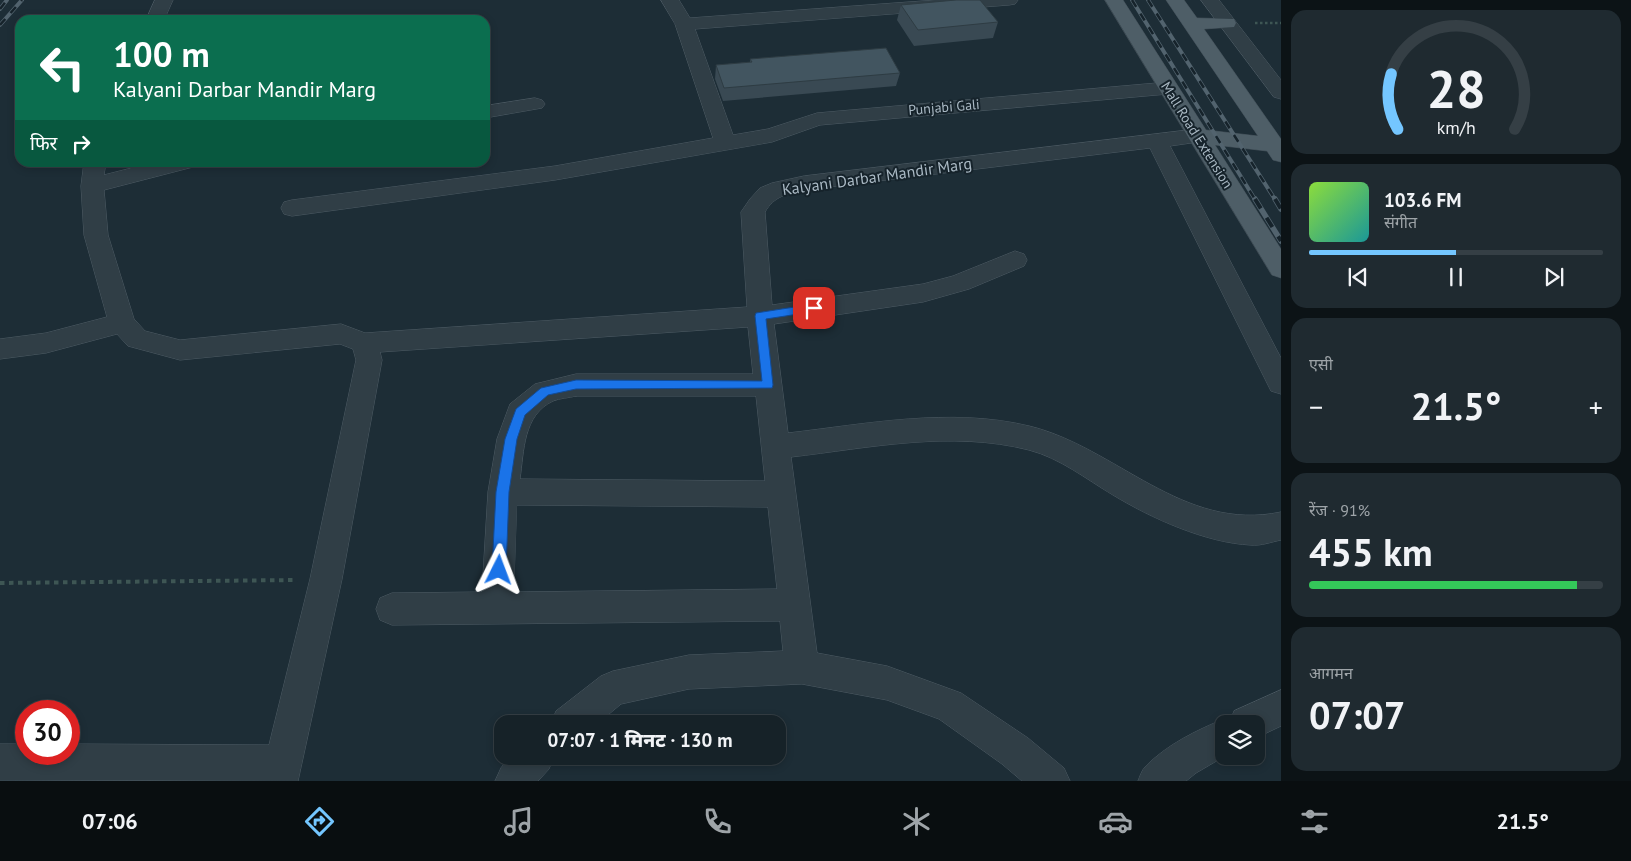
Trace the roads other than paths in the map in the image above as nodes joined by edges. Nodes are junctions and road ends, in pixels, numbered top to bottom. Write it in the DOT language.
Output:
graph roads {
  1 [pos="164,0"];
  2 [pos="670,0"];
  3 [pos="1009,0"];
  4 [pos="1114,0"];
  5 [pos="1175,0"];
  6 [pos="1210,0"];
  7 [pos="955,2"];
  8 [pos="903,4"];
  9 [pos="844,6"];
  10 [pos="157,15"];
  11 [pos="1227,23"];
  12 [pos="684,24"];
  13 [pos="1191,24"];
  14 [pos="1168,88"];
  15 [pos="1281,93"];
  16 [pos="535,104"];
  17 [pos="490,111"];
  18 [pos="1197,136"];
  19 [pos="1157,141"];
  20 [pos="725,143"];
  21 [pos="1279,149"];
  22 [pos="94,167"];
  23 [pos="166,167"];
  24 [pos="92,186"];
  25 [pos="292,208"];
  26 [pos="1015,260"];
  27 [pos="1281,269"];
  28 [pos="760,316"];
  29 [pos="122,323"];
  30 [pos="364,343"];
  31 [pos="0,349"];
  32 [pos="1281,383"];
  33 [pos="768,385"];
  34 [pos="775,447"];
  35 [pos="503,492"];
  36 [pos="781,494"];
  37 [pos="1281,526"];
  38 [pos="794,605"];
  39 [pos="497,608"];
  40 [pos="392,609"];
  41 [pos="802,667"];
  42 [pos="1281,708"];
  43 [pos="580,715"];
  44 [pos="1265,716"];
  45 [pos="1215,742"];
  46 [pos="0,762"];
  47 [pos="528,765"];
  48 [pos="281,772"];
  49 [pos="514,781"];
  50 [pos="1050,781"];
  51 [pos="1156,781"];
  1 -- 10 [label="street"];
  2 -- 12 [label="street"];
  3 -- 7 [label="street"];
  4 -- 14 [label="main road, Mall Road Extension"];
  5 -- 13 [label="main road"];
  6 -- 11 [label="street"];
  7 -- 8 [label="street"];
  8 -- 9 [label="street"];
  9 -- 12 [label="street"];
  11 -- 13 [label="main road"];
  11 -- 15 [label="street"];
  12 -- 20 [label="street"];
  13 -- 21 [label="main road"];
  14 -- 18 [label="main road, Mall Road Extension"];
  14 -- 20 [label="street, Punjabi Gali"];
  16 -- 17 [label="street"];
  18 -- 19 [label="street, Kalyani Darbar Mandir Marg"];
  18 -- 21 [label="main road"];
  18 -- 27 [label="main road, Mall Road Extension"];
  19 -- 28 [label="street, Kalyani Darbar Mandir Marg"];
  19 -- 32 [label="street"];
  20 -- 25 [label="street, Punjabi Gali"];
  22 -- 24 [label="street"];
  23 -- 24 [label="street"];
  24 -- 29 [label="street"];
  26 -- 28 [label="street"];
  28 -- 30 [label="street"];
  28 -- 33 [label="street, Kalyani Darbar Mandir Marg"];
  29 -- 30 [label="street"];
  29 -- 31 [label="street"];
  30 -- 48 [label="street"];
  33 -- 34 [label="street, Kalyani Darbar Mandir Marg"];
  33 -- 35 [label="street"];
  34 -- 36 [label="street, Kalyani Darbar Mandir Marg"];
  34 -- 37 [label="street"];
  35 -- 36 [label="street"];
  35 -- 39 [label="street"];
  36 -- 38 [label="street, Kalyani Darbar Mandir Marg"];
  38 -- 39 [label="street"];
  38 -- 41 [label="street, Kalyani Darbar Mandir Marg"];
  39 -- 40 [label="street"];
  41 -- 43 [label="street"];
  41 -- 50 [label="street"];
  42 -- 44 [label="street"];
  45 -- 51 [label="street"];
  46 -- 48 [label="street"];
  47 -- 49 [label="street"];
}
